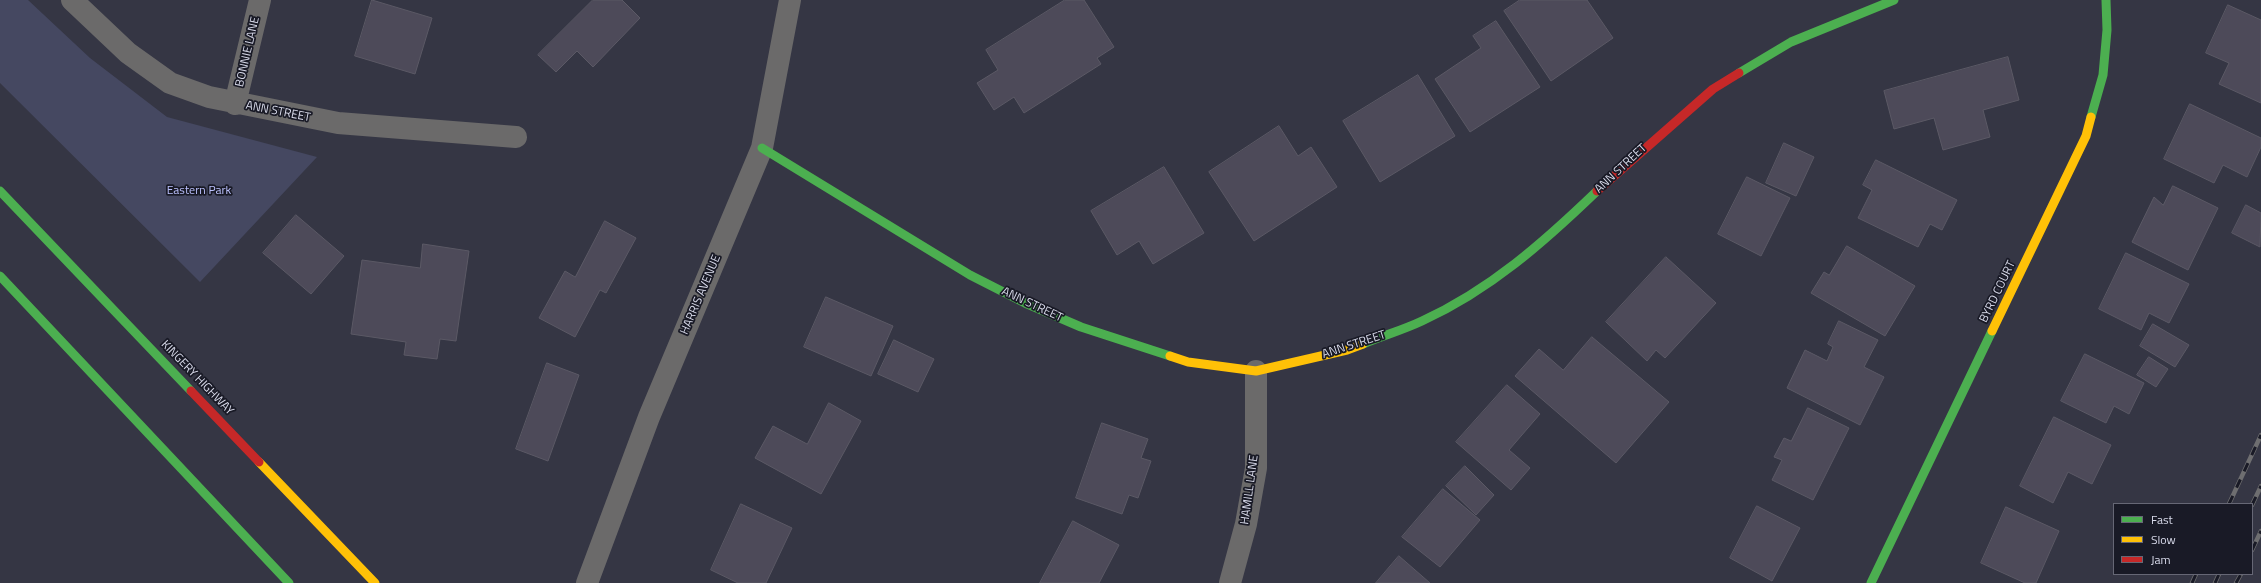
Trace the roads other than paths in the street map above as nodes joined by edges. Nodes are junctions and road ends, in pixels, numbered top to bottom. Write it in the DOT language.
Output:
graph roads {
  1 [pos="72,0"];
  2 [pos="260,0"];
  3 [pos="790,0"];
  4 [pos="1894,0"];
  5 [pos="2106,0"];
  6 [pos="236,104"];
  7 [pos="516,137"];
  8 [pos="762,148"];
  9 [pos="0,191"];
  10 [pos="0,276"];
  11 [pos="1256,371"];
  12 [pos="289,583"];
  13 [pos="375,583"];
  14 [pos="587,583"];
  15 [pos="1230,583"];
  16 [pos="1871,583"];
  1 -- 6 [label="street, ANN STREET"];
  2 -- 6 [label="street, BONNIE LANE"];
  3 -- 8 [label="street, HARRIS AVENUE"];
  4 -- 11 [label="main road, ANN STREET"];
  5 -- 16 [label="main road, BYRD COURT"];
  6 -- 7 [label="street, ANN STREET"];
  8 -- 11 [label="main road, ANN STREET"];
  8 -- 14 [label="street, HARRIS AVENUE"];
  9 -- 13 [label="main road, KINGERY HIGHWAY"];
  10 -- 12 [label="main road"];
  11 -- 15 [label="street, HAMILL LANE"];
}
